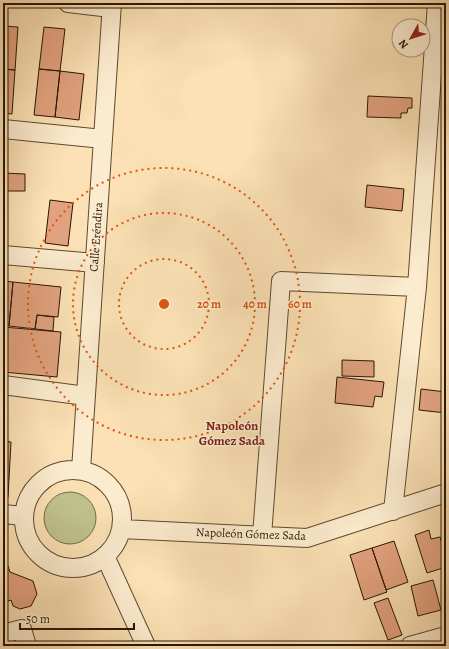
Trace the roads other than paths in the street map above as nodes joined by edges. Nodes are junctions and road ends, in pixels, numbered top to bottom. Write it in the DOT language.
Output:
graph roads {
  1 [pos="68,3"];
  2 [pos="437,3"];
  3 [pos="112,5"];
  4 [pos="438,87"];
  5 [pos="3,129"];
  6 [pos="103,139"];
  7 [pos="3,255"];
  8 [pos="95,263"];
  9 [pos="417,287"];
  10 [pos="3,385"];
  11 [pos="86,396"];
  12 [pos="81,470"];
  13 [pos="446,493"];
  14 [pos="393,511"];
  15 [pos="3,514"];
  16 [pos="24,516"];
  17 [pos="121,529"];
  18 [pos="262,536"];
  19 [pos="105,556"];
  20 [pos="3,634"];
  21 [pos="446,636"];
  22 [pos="27,646"];
  23 [pos="146,646"];
  24 [pos="410,646"];
  1 -- 3 [label="street"];
  2 -- 4 [label="street"];
  3 -- 6 [label="street, Calle Eréndira"];
  4 -- 9 [label="street"];
  5 -- 6 [label="street"];
  6 -- 8 [label="street, Calle Eréndira"];
  7 -- 8 [label="street"];
  8 -- 11 [label="street, Calle Eréndira"];
  9 -- 14 [label="street"];
  9 -- 18 [label="street"];
  10 -- 11 [label="street"];
  11 -- 12 [label="street, Calle Eréndira"];
  12 -- 16 [label="street"];
  12 -- 17 [label="street"];
  13 -- 14 [label="street, Napoleón Gómez Sada"];
  14 -- 18 [label="street, Napoleón Gómez Sada"];
  15 -- 16 [label="street"];
  16 -- 19 [label="street"];
  17 -- 18 [label="street, Napoleón Gómez Sada"];
  17 -- 19 [label="street"];
  19 -- 23 [label="street"];
  20 -- 22 [label="street"];
  21 -- 24 [label="street"];
}
